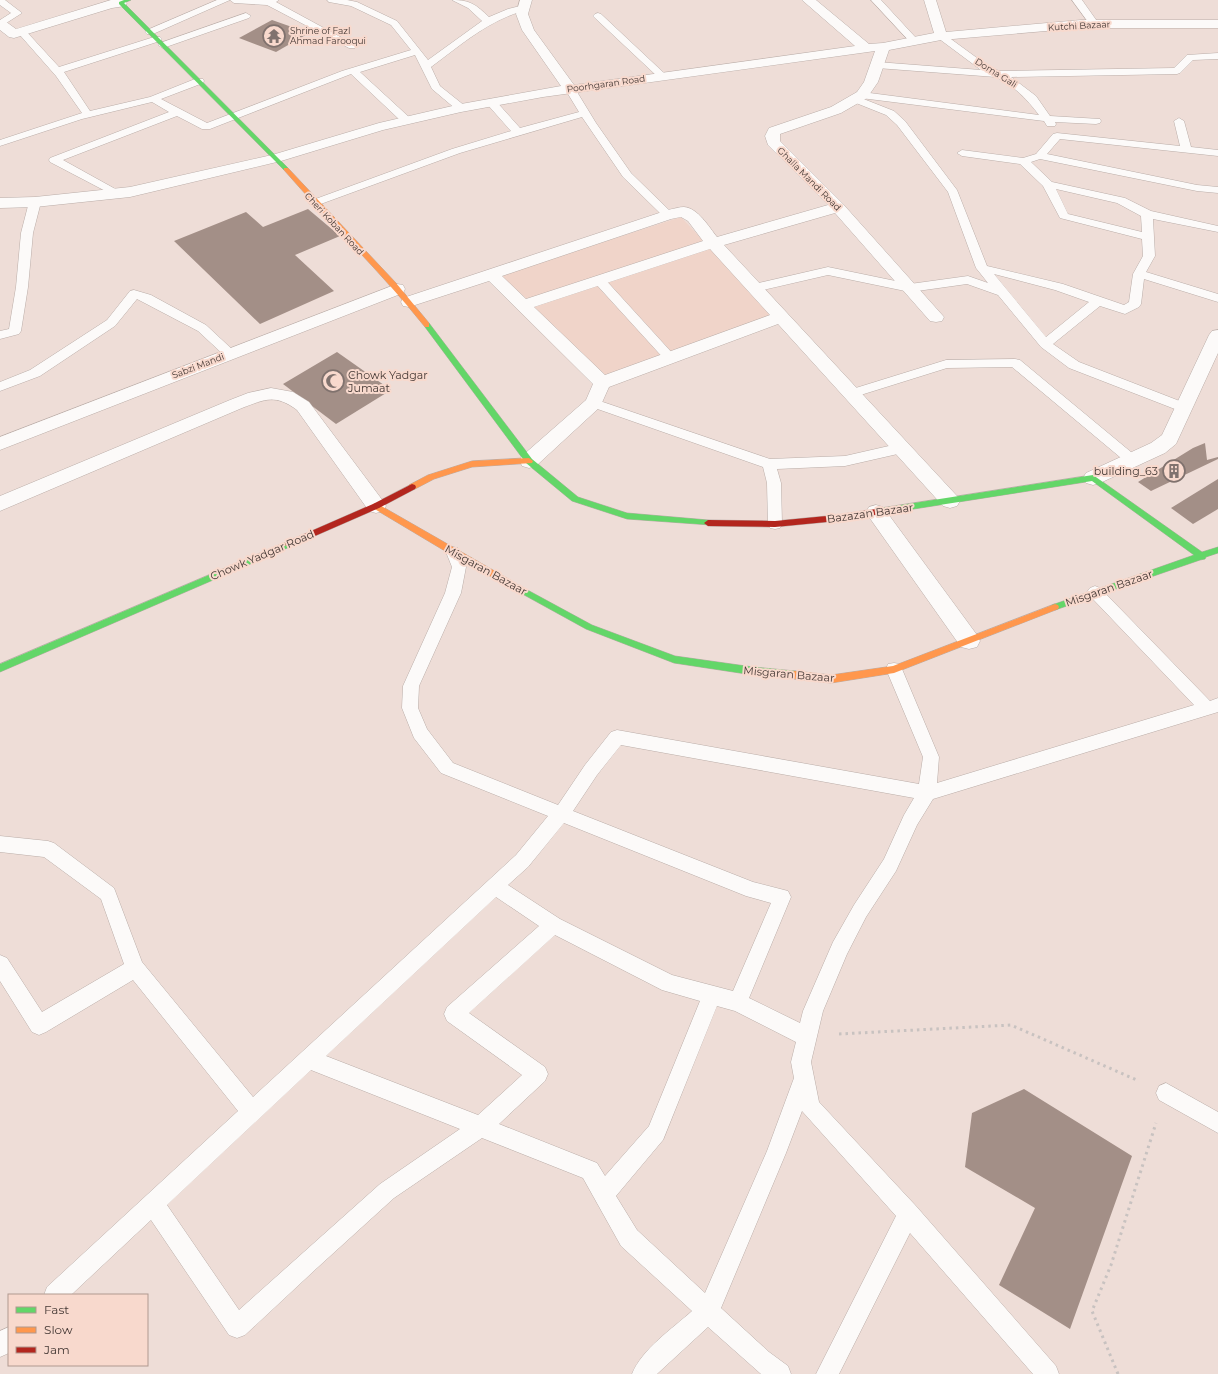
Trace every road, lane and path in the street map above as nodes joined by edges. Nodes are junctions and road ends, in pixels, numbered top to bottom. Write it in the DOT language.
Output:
graph roads {
  1 [pos="225,0"];
  2 [pos="229,0"];
  3 [pos="234,0"];
  4 [pos="332,0"];
  5 [pos="457,0"];
  6 [pos="808,0"];
  7 [pos="876,0"];
  8 [pos="930,0"];
  9 [pos="1077,0"];
  10 [pos="0,1"];
  11 [pos="124,1"];
  12 [pos="271,1"];
  13 [pos="525,4"];
  14 [pos="246,16"];
  15 [pos="598,16"];
  16 [pos="489,22"];
  17 [pos="0,24"];
  18 [pos="1094,24"];
  19 [pos="1218,24"];
  20 [pos="250,26"];
  21 [pos="22,32"];
  22 [pos="941,36"];
  23 [pos="157,39"];
  24 [pos="914,41"];
  25 [pos="352,46"];
  26 [pos="883,47"];
  27 [pos="866,48"];
  28 [pos="417,51"];
  29 [pos="1218,56"];
  30 [pos="877,65"];
  31 [pos="426,66"];
  32 [pos="58,71"];
  33 [pos="353,71"];
  34 [pos="996,74"];
  35 [pos="662,76"];
  36 [pos="199,81"];
  37 [pos="570,89"];
  38 [pos="858,97"];
  39 [pos="153,99"];
  40 [pos="491,102"];
  41 [pos="460,108"];
  42 [pos="178,112"];
  43 [pos="585,113"];
  44 [pos="88,115"];
  45 [pos="233,116"];
  46 [pos="1049,119"];
  47 [pos="406,120"];
  48 [pos="1096,121"];
  49 [pos="1179,121"];
  50 [pos="518,132"];
  51 [pos="1057,136"];
  52 [pos="0,143"];
  53 [pos="1186,150"];
  54 [pos="962,153"];
  55 [pos="1218,153"];
  56 [pos="1040,156"];
  57 [pos="276,158"];
  58 [pos="1023,161"];
  59 [pos="1048,184"];
  60 [pos="1218,190"];
  61 [pos="115,193"];
  62 [pos="35,202"];
  63 [pos="0,203"];
  64 [pos="314,203"];
  65 [pos="838,207"];
  66 [pos="1147,214"];
  67 [pos="668,215"];
  68 [pos="1218,229"];
  69 [pos="1148,237"];
  70 [pos="713,243"];
  71 [pos="982,268"];
  72 [pos="1138,274"];
  73 [pos="492,275"];
  74 [pos="599,280"];
  75 [pos="754,288"];
  76 [pos="910,288"];
  77 [pos="397,289"];
  78 [pos="1003,292"];
  79 [pos="1218,298"];
  80 [pos="409,302"];
  81 [pos="1098,302"];
  82 [pos="523,305"];
  83 [pos="781,317"];
  84 [pos="936,317"];
  85 [pos="0,335"];
  86 [pos="1218,335"];
  87 [pos="1045,344"];
  88 [pos="230,354"];
  89 [pos="670,358"];
  90 [pos="602,383"];
  91 [pos="0,387"];
  92 [pos="851,394"];
  93 [pos="594,403"];
  94 [pos="1185,408"];
  95 [pos="0,444"];
  96 [pos="902,448"];
  97 [pos="1132,460"];
  98 [pos="529,461"];
  99 [pos="769,464"];
  100 [pos="1093,478"];
  101 [pos="950,501"];
  102 [pos="0,504"];
  103 [pos="376,506"];
  104 [pos="876,512"];
  105 [pos="775,524"];
  106 [pos="1218,550"];
  107 [pos="453,552"];
  108 [pos="1202,556"];
  109 [pos="1095,592"];
  110 [pos="969,641"];
  111 [pos="0,668"];
  112 [pos="894,669"];
  113 [pos="1213,706"];
  114 [pos="927,793"];
  115 [pos="562,813"];
  116 [pos="0,844"];
  117 [pos="494,886"];
  118 [pos="552,925"];
  119 [pos="0,964"];
  120 [pos="135,968"];
  121 [pos="712,994"];
  122 [pos="738,1002"];
  123 [pos="807,1037"];
  124 [pos="309,1059"];
  125 [pos="804,1078"];
  126 [pos="1166,1093"];
  127 [pos="252,1112"];
  128 [pos="1218,1123"];
  129 [pos="480,1127"];
  130 [pos="604,1194"];
  131 [pos="153,1204"];
  132 [pos="908,1214"];
  133 [pos="56,1294"];
  134 [pos="708,1312"];
  135 [pos="8,1339"];
  136 [pos="0,1346"];
  137 [pos="643,1374"];
  138 [pos="780,1374"];
  139 [pos="827,1374"];
  140 [pos="1048,1374"];
  141 [pos="1118,1374"];
  1 -- 23 [label="lane"];
  2 -- 14 [label="lane"];
  3 -- 12 [label="lane"];
  4 -- 28 [label="lane"];
  5 -- 16 [label="lane"];
  6 -- 27 [label="street"];
  7 -- 24 [label="lane"];
  8 -- 22 [label="street"];
  9 -- 18 [label="lane"];
  10 -- 17 [label="lane"];
  11 -- 21 [label="street"];
  11 -- 23 [label="street, Cheri Koban Road"];
  12 -- 25 [label="lane"];
  13 -- 16 [label="lane"];
  13 -- 37 [label="street"];
  14 -- 20 [label="lane"];
  14 -- 23 [label="lane"];
  15 -- 35 [label="lane"];
  16 -- 31 [label="lane"];
  17 -- 21 [label="street"];
  18 -- 19 [label="street, Kutchi Bazaar"];
  18 -- 22 [label="street, Kutchi Bazaar"];
  21 -- 32 [label="lane"];
  22 -- 24 [label="street, Poorhgaran Road"];
  22 -- 34 [label="lane, Doma Gali"];
  23 -- 32 [label="lane"];
  23 -- 36 [label="street, Cheri Koban Road"];
  24 -- 26 [label="street, Poorhgaran Road"];
  26 -- 27 [label="street, Poorhgaran Road"];
  26 -- 30 [label="street, Ghalla Mandi Road"];
  27 -- 35 [label="street, Poorhgaran Road"];
  28 -- 31 [label="lane"];
  28 -- 33 [label="lane"];
  29 -- 34 [label="lane"];
  30 -- 34 [label="lane"];
  30 -- 38 [label="street, Ghalla Mandi Road"];
  31 -- 41 [label="lane"];
  32 -- 44 [label="lane"];
  33 -- 45 [label="lane"];
  33 -- 47 [label="lane"];
  34 -- 46 [label="lane, Doma Gali"];
  35 -- 37 [label="street, Poorhgaran Road"];
  36 -- 39 [label="lane"];
  36 -- 45 [label="street, Cheri Koban Road"];
  37 -- 40 [label="street, Poorhgaran Road"];
  37 -- 43 [label="lane"];
  38 -- 46 [label="lane"];
  38 -- 65 [label="street, Ghalla Mandi Road"];
  38 -- 71 [label="lane"];
  39 -- 42 [label="lane"];
  39 -- 44 [label="lane"];
  40 -- 41 [label="street, Poorhgaran Road"];
  40 -- 50 [label="lane"];
  41 -- 47 [label="street, Poorhgaran Road"];
  42 -- 45 [label="lane"];
  42 -- 61 [label="lane"];
  43 -- 50 [label="lane"];
  43 -- 67 [label="lane"];
  44 -- 52 [label="lane"];
  45 -- 57 [label="street, Cheri Koban Road"];
  46 -- 48 [label="lane"];
  46 -- 51 [label="lane, Doma Gali"];
  47 -- 57 [label="street, Poorhgaran Road"];
  49 -- 53 [label="lane"];
  50 -- 64 [label="lane"];
  51 -- 53 [label="lane"];
  51 -- 56 [label="lane"];
  53 -- 55 [label="lane"];
  54 -- 58 [label="lane"];
  56 -- 58 [label="lane"];
  56 -- 60 [label="lane"];
  57 -- 61 [label="street, Poorhgaran Road"];
  57 -- 64 [label="street, Cheri Koban Road"];
  58 -- 59 [label="lane"];
  59 -- 66 [label="lane"];
  59 -- 69 [label="lane"];
  61 -- 62 [label="street, Poorhgaran Road"];
  62 -- 63 [label="street, Poorhgaran Road"];
  62 -- 85 [label="lane"];
  64 -- 77 [label="street, Cheri Koban Road"];
  65 -- 70 [label="street"];
  65 -- 76 [label="street, Ghalla Mandi Road"];
  66 -- 68 [label="lane"];
  66 -- 69 [label="lane"];
  67 -- 70 [label="street"];
  67 -- 73 [label="street"];
  69 -- 72 [label="lane"];
  70 -- 74 [label="street"];
  70 -- 75 [label="street"];
  71 -- 78 [label="lane"];
  71 -- 81 [label="lane"];
  72 -- 79 [label="lane"];
  72 -- 81 [label="lane"];
  73 -- 80 [label="street"];
  73 -- 82 [label="street"];
  74 -- 82 [label="street"];
  74 -- 89 [label="lane"];
  75 -- 76 [label="lane"];
  75 -- 83 [label="street"];
  76 -- 78 [label="lane"];
  76 -- 84 [label="street, Ghalla Mandi Road"];
  77 -- 80 [label="street, Cheri Koban Road"];
  77 -- 88 [label="street, Sabzi Mandi"];
  78 -- 87 [label="lane"];
  80 -- 98 [label="street, Cheri Koban Road"];
  81 -- 87 [label="lane"];
  82 -- 90 [label="street"];
  83 -- 89 [label="street"];
  83 -- 92 [label="street"];
  86 -- 94 [label="street"];
  87 -- 94 [label="lane"];
  88 -- 91 [label="lane"];
  88 -- 95 [label="street, Sabzi Mandi"];
  89 -- 90 [label="street"];
  90 -- 93 [label="street"];
  92 -- 96 [label="street"];
  92 -- 97 [label="lane"];
  93 -- 98 [label="street"];
  93 -- 99 [label="lane"];
  94 -- 97 [label="street"];
  96 -- 99 [label="lane"];
  96 -- 101 [label="street"];
  97 -- 100 [label="street"];
  98 -- 103 [label="street, Chowk Yadgar Road"];
  98 -- 105 [label="street, Bazazan Bazaar"];
  99 -- 105 [label="lane"];
  100 -- 101 [label="street, Bazazan Bazaar"];
  100 -- 108 [label="street"];
  101 -- 104 [label="street, Bazazan Bazaar"];
  102 -- 103 [label="street"];
  103 -- 107 [label="street, Misgaran Bazaar"];
  103 -- 111 [label="street, Chowk Yadgar Road"];
  104 -- 105 [label="street, Bazazan Bazaar"];
  104 -- 110 [label="street"];
  106 -- 108 [label="street, Misgaran Bazaar"];
  107 -- 112 [label="street, Misgaran Bazaar"];
  107 -- 115 [label="lane"];
  108 -- 109 [label="street, Misgaran Bazaar"];
  109 -- 110 [label="street, Misgaran Bazaar"];
  109 -- 113 [label="lane"];
  110 -- 112 [label="street, Misgaran Bazaar"];
  112 -- 114 [label="lane"];
  113 -- 114 [label="lane"];
  114 -- 115 [label="lane"];
  114 -- 123 [label="lane"];
  115 -- 117 [label="lane"];
  115 -- 122 [label="lane"];
  116 -- 120 [label="lane"];
  117 -- 118 [label="lane"];
  117 -- 124 [label="lane"];
  118 -- 121 [label="lane"];
  118 -- 129 [label="lane"];
  119 -- 120 [label="lane"];
  120 -- 127 [label="lane"];
  121 -- 122 [label="lane"];
  121 -- 130 [label="lane"];
  122 -- 123 [label="lane"];
  123 -- 125 [label="lane"];
  123 -- 126 [label="path"];
  124 -- 127 [label="lane"];
  124 -- 129 [label="lane"];
  125 -- 132 [label="lane"];
  125 -- 134 [label="lane"];
  126 -- 128 [label="lane"];
  126 -- 141 [label="path"];
  127 -- 131 [label="lane"];
  129 -- 130 [label="lane"];
  129 -- 131 [label="lane"];
  130 -- 134 [label="lane"];
  131 -- 133 [label="lane"];
  132 -- 139 [label="lane"];
  132 -- 140 [label="lane"];
  134 -- 137 [label="lane"];
  134 -- 138 [label="lane"];
  135 -- 136 [label="lane"];
}
